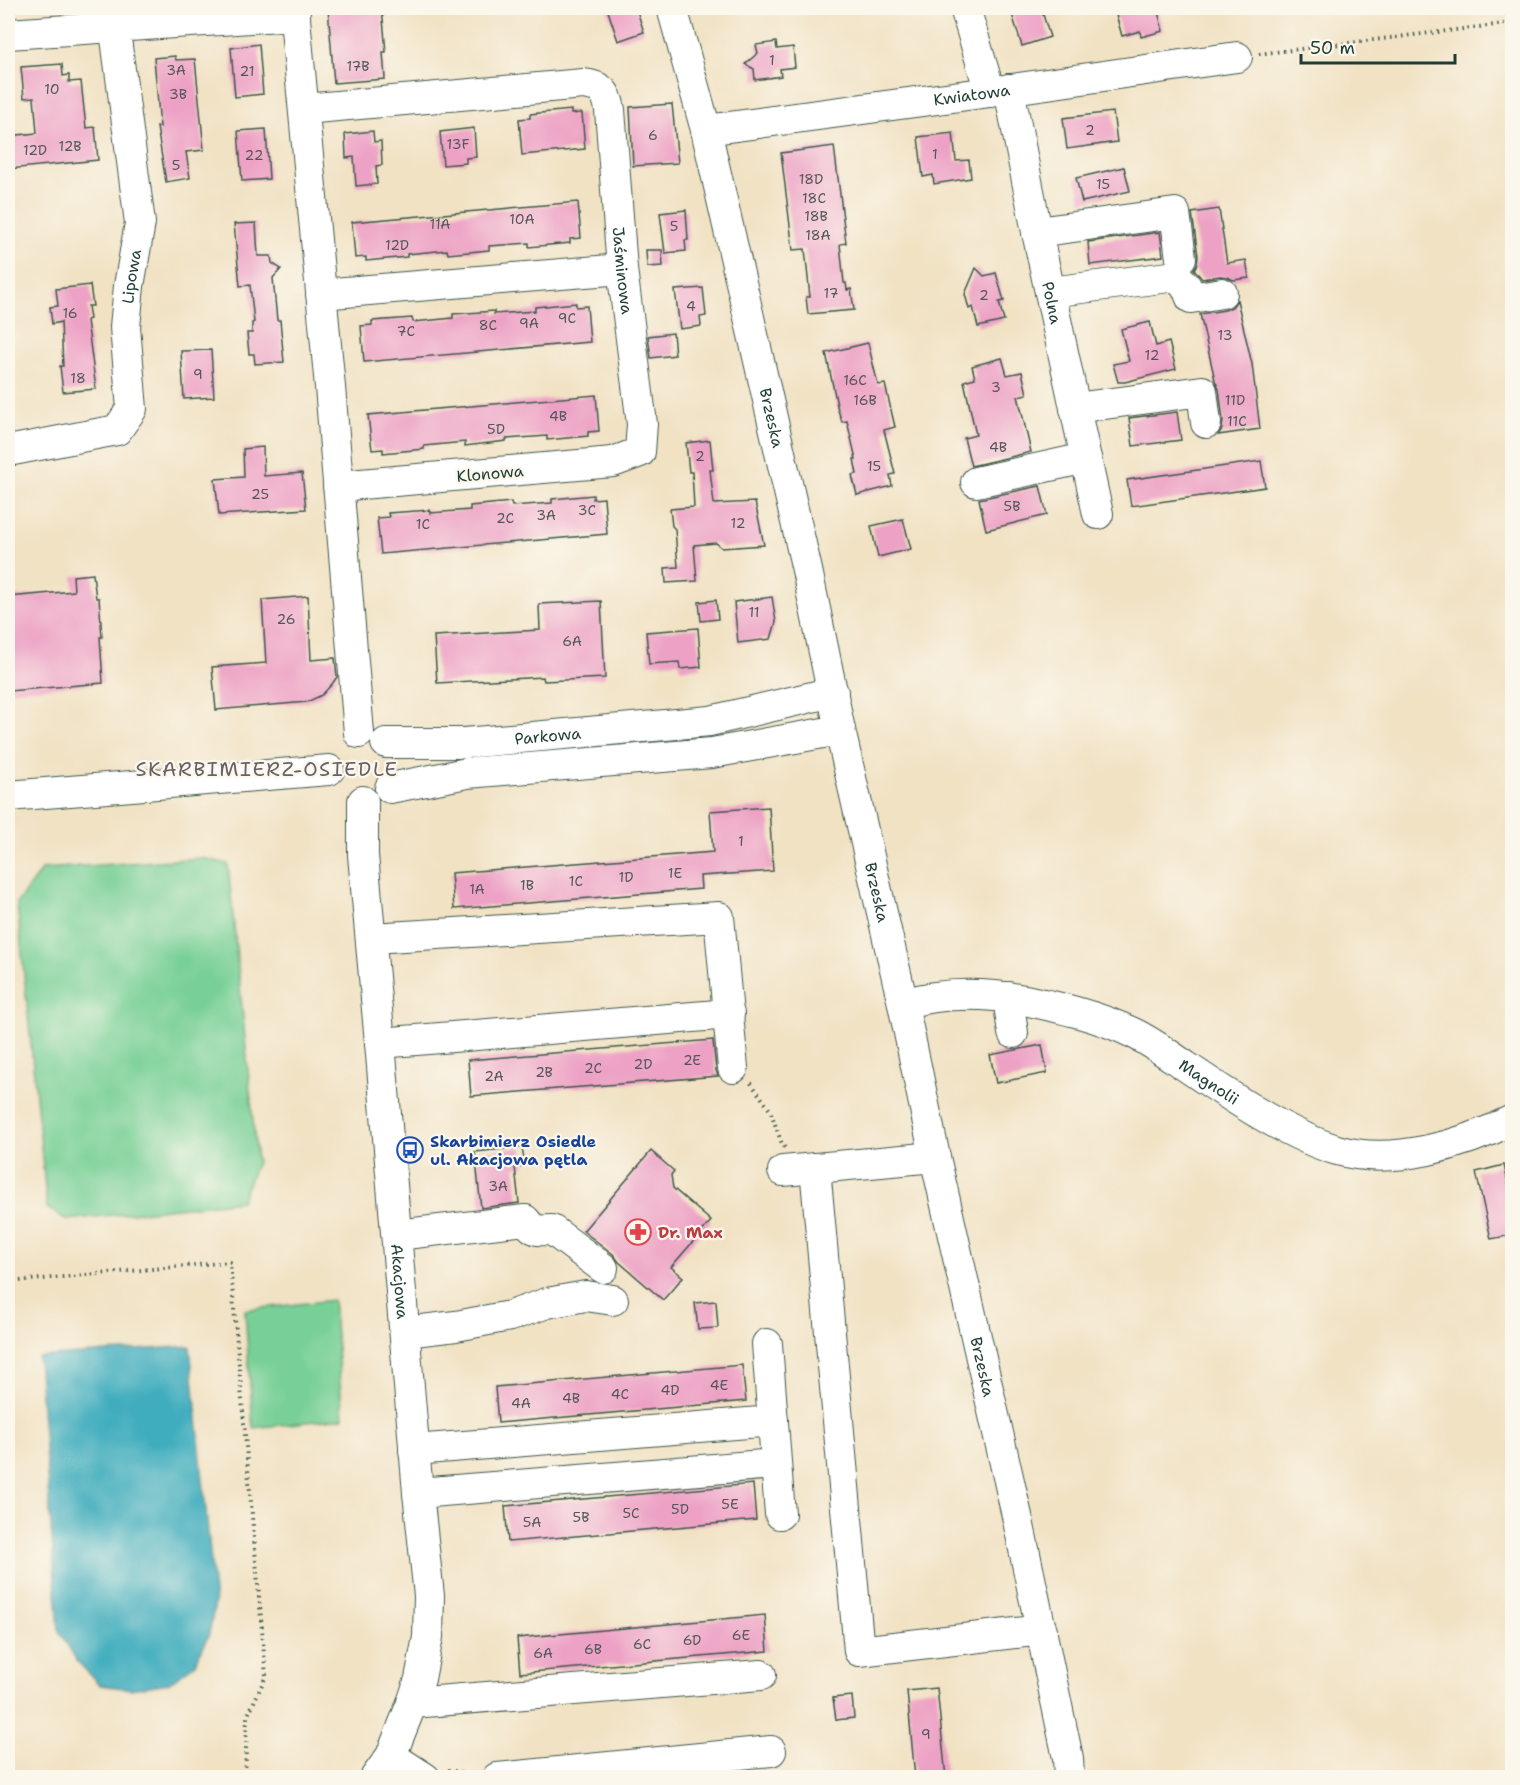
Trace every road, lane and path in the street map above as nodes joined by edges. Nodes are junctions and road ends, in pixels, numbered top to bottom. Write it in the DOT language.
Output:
graph roads {
  1 [pos="672,8"];
  2 [pos="965,8"];
  3 [pos="294,11"];
  4 [pos="113,17"];
  5 [pos="1512,23"];
  6 [pos="8,34"];
  7 [pos="1237,57"];
  8 [pos="999,91"];
  9 [pos="304,109"];
  10 [pos="706,130"];
  11 [pos="1037,232"];
  12 [pos="1181,258"];
  13 [pos="622,269"];
  14 [pos="1050,292"];
  15 [pos="1222,293"];
  16 [pos="321,294"];
  17 [pos="1075,408"];
  18 [pos="1206,423"];
  19 [pos="8,451"];
  20 [pos="640,452"];
  21 [pos="1086,458"];
  22 [pos="976,482"];
  23 [pos="338,486"];
  24 [pos="1098,514"];
  25 [pos="832,692"];
  26 [pos="710,721"];
  27 [pos="840,730"];
  28 [pos="359,733"];
  29 [pos="529,737"];
  30 [pos="386,743"];
  31 [pos="712,753"];
  32 [pos="531,767"];
  33 [pos="329,770"];
  34 [pos="390,788"];
  35 [pos="8,796"];
  36 [pos="363,801"];
  37 [pos="371,938"];
  38 [pos="1008,997"];
  39 [pos="903,1004"];
  40 [pos="729,1014"];
  41 [pos="1013,1032"];
  42 [pos="380,1042"];
  43 [pos="733,1068"];
  44 [pos="1512,1120"];
  45 [pos="935,1157"];
  46 [pos="800,1170"];
  47 [pos="397,1235"];
  48 [pos="603,1268"];
  49 [pos="8,1282"];
  50 [pos="613,1300"];
  51 [pos="405,1332"];
  52 [pos="767,1344"];
  53 [pos="773,1420"];
  54 [pos="414,1450"];
  55 [pos="775,1464"];
  56 [pos="418,1492"];
  57 [pos="780,1514"];
  58 [pos="1042,1630"];
  59 [pos="761,1675"];
  60 [pos="412,1704"];
  61 [pos="771,1751"];
  62 [pos="383,1767"];
  63 [pos="435,1774"];
  64 [pos="245,1778"];
  65 [pos="461,1778"];
  66 [pos="497,1778"];
  67 [pos="1070,1778"];
  1 -- 10 [label="street, Brzeska"];
  2 -- 8 [label="street, Polna"];
  3 -- 4 [label="street"];
  3 -- 9 [label="street"];
  4 -- 6 [label="street"];
  4 -- 19 [label="street, Lipowa"];
  5 -- 7 [label="path"];
  7 -- 8 [label="street, Kwiatowa"];
  8 -- 10 [label="street, Kwiatowa"];
  8 -- 11 [label="street, Polna"];
  9 -- 13 [label="street, Jaśminowa"];
  9 -- 16 [label="street"];
  10 -- 25 [label="street, Brzeska"];
  11 -- 12 [label="street"];
  11 -- 14 [label="street, Polna"];
  13 -- 16 [label="street"];
  13 -- 20 [label="street, Jaśminowa"];
  14 -- 15 [label="street"];
  14 -- 17 [label="street, Polna"];
  16 -- 23 [label="street"];
  17 -- 18 [label="street"];
  17 -- 21 [label="street, Polna"];
  20 -- 23 [label="street, Klonowa"];
  21 -- 22 [label="street"];
  21 -- 24 [label="street, Polna"];
  23 -- 28 [label="street"];
  25 -- 26 [label="street, Parkowa"];
  25 -- 27 [label="street, Brzeska"];
  26 -- 29 [label="street, Parkowa"];
  26 -- 31 [label="street"];
  27 -- 31 [label="street, Parkowa"];
  27 -- 39 [label="street, Brzeska"];
  28 -- 30 [label="street"];
  28 -- 33 [label="street"];
  29 -- 30 [label="street, Parkowa"];
  29 -- 32 [label="street"];
  30 -- 34 [label="street"];
  31 -- 32 [label="street, Parkowa"];
  32 -- 34 [label="street, Parkowa"];
  33 -- 35 [label="street"];
  33 -- 36 [label="street"];
  34 -- 36 [label="street"];
  36 -- 37 [label="street, Akacjowa"];
  37 -- 40 [label="street"];
  37 -- 42 [label="street, Akacjowa"];
  38 -- 39 [label="street, Magnolii"];
  38 -- 41 [label="street"];
  38 -- 44 [label="street, Magnolii"];
  39 -- 45 [label="street, Brzeska"];
  40 -- 42 [label="street"];
  40 -- 43 [label="street"];
  42 -- 47 [label="street, Akacjowa"];
  43 -- 46 [label="path"];
  45 -- 46 [label="street"];
  45 -- 58 [label="street, Brzeska"];
  46 -- 58 [label="street"];
  47 -- 48 [label="street"];
  47 -- 51 [label="street, Akacjowa"];
  49 -- 64 [label="path"];
  50 -- 51 [label="street"];
  51 -- 54 [label="street, Akacjowa"];
  52 -- 53 [label="street"];
  53 -- 54 [label="street"];
  53 -- 55 [label="street"];
  54 -- 56 [label="street, Akacjowa"];
  55 -- 56 [label="street"];
  55 -- 57 [label="street"];
  56 -- 60 [label="street, Akacjowa"];
  58 -- 67 [label="street, Brzeska"];
  59 -- 60 [label="street"];
  60 -- 62 [label="street, Akacjowa"];
  61 -- 66 [label="street"];
  62 -- 63 [label="street, Akacjowa"];
  63 -- 65 [label="path"];
}
